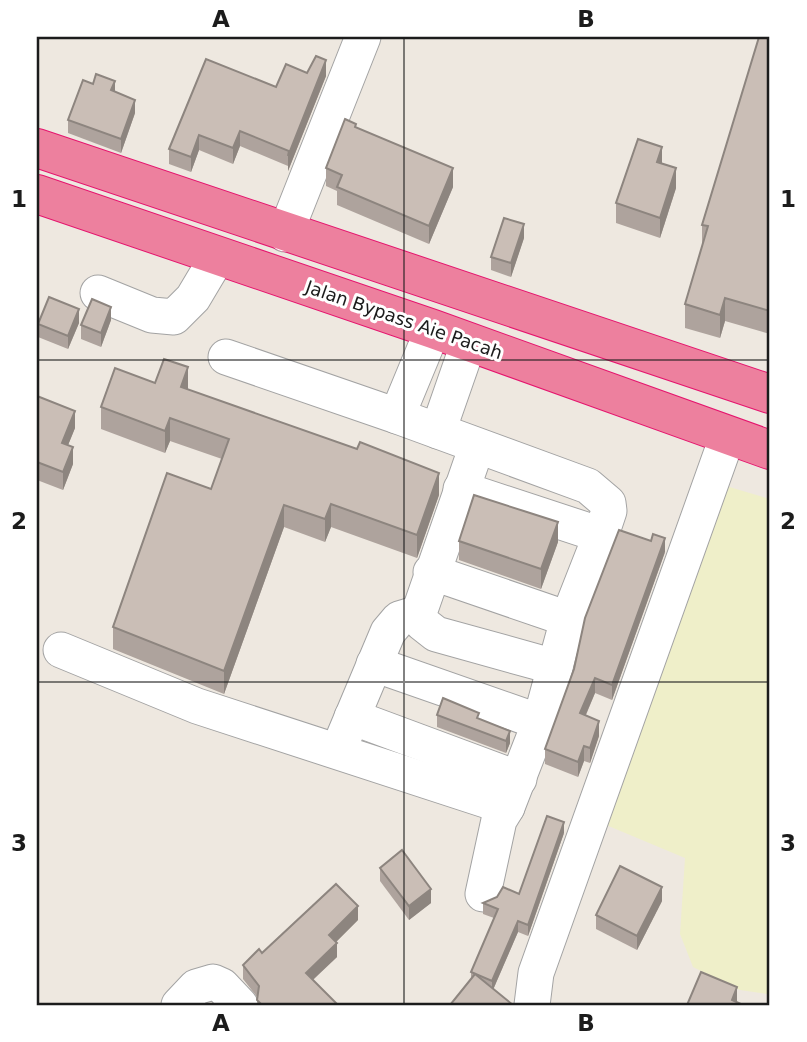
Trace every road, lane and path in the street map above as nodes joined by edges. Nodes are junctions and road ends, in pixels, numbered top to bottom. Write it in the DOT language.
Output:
graph roads {
  1 [pos="363,37"];
  2 [pos="37,148"];
  3 [pos="37,194"];
  4 [pos="285,234"];
  5 [pos="218,256"];
  6 [pos="98,293"];
  7 [pos="433,329"];
  8 [pos="469,342"];
  9 [pos="226,357"];
  10 [pos="770,394"];
  11 [pos="397,416"];
  12 [pos="438,431"];
  13 [pos="728,435"];
  14 [pos="477,446"];
  15 [pos="770,450"];
  16 [pos="461,489"];
  17 [pos="601,535"];
  18 [pos="431,572"];
  19 [pos="419,613"];
  20 [pos="568,619"];
  21 [pos="61,650"];
  22 [pos="374,664"];
  23 [pos="555,667"];
  24 [pos="352,717"];
  25 [pos="540,722"];
  26 [pos="338,752"];
  27 [pos="513,793"];
  28 [pos="483,894"];
  29 [pos="179,1005"];
  30 [pos="240,1005"];
  31 [pos="532,1005"];
  1 -- 4 [label="street"];
  2 -- 4 [label="highway"];
  3 -- 5 [label="highway, Jalan Bypass Aie Pacah"];
  4 -- 10 [label="highway"];
  5 -- 6 [label="street"];
  5 -- 7 [label="highway, Jalan Bypass Aie Pacah"];
  7 -- 8 [label="highway, Jalan Bypass Aie Pacah"];
  7 -- 11 [label="street"];
  8 -- 12 [label="street"];
  8 -- 13 [label="highway, Jalan Bypass Aie Pacah"];
  9 -- 11 [label="street"];
  11 -- 12 [label="street"];
  12 -- 14 [label="street"];
  13 -- 15 [label="highway, Jalan Bypass Aie Pacah"];
  13 -- 31 [label="street"];
  14 -- 16 [label="street"];
  14 -- 17 [label="street"];
  16 -- 17 [label="street"];
  16 -- 18 [label="street"];
  17 -- 20 [label="street"];
  18 -- 19 [label="street"];
  18 -- 20 [label="street"];
  19 -- 22 [label="street"];
  19 -- 23 [label="street"];
  20 -- 23 [label="street"];
  21 -- 26 [label="street"];
  22 -- 24 [label="street"];
  22 -- 25 [label="street"];
  23 -- 25 [label="street"];
  24 -- 26 [label="street"];
  24 -- 27 [label="street"];
  25 -- 27 [label="street"];
  26 -- 27 [label="street"];
  27 -- 28 [label="street"];
  29 -- 30 [label="street"];
}
